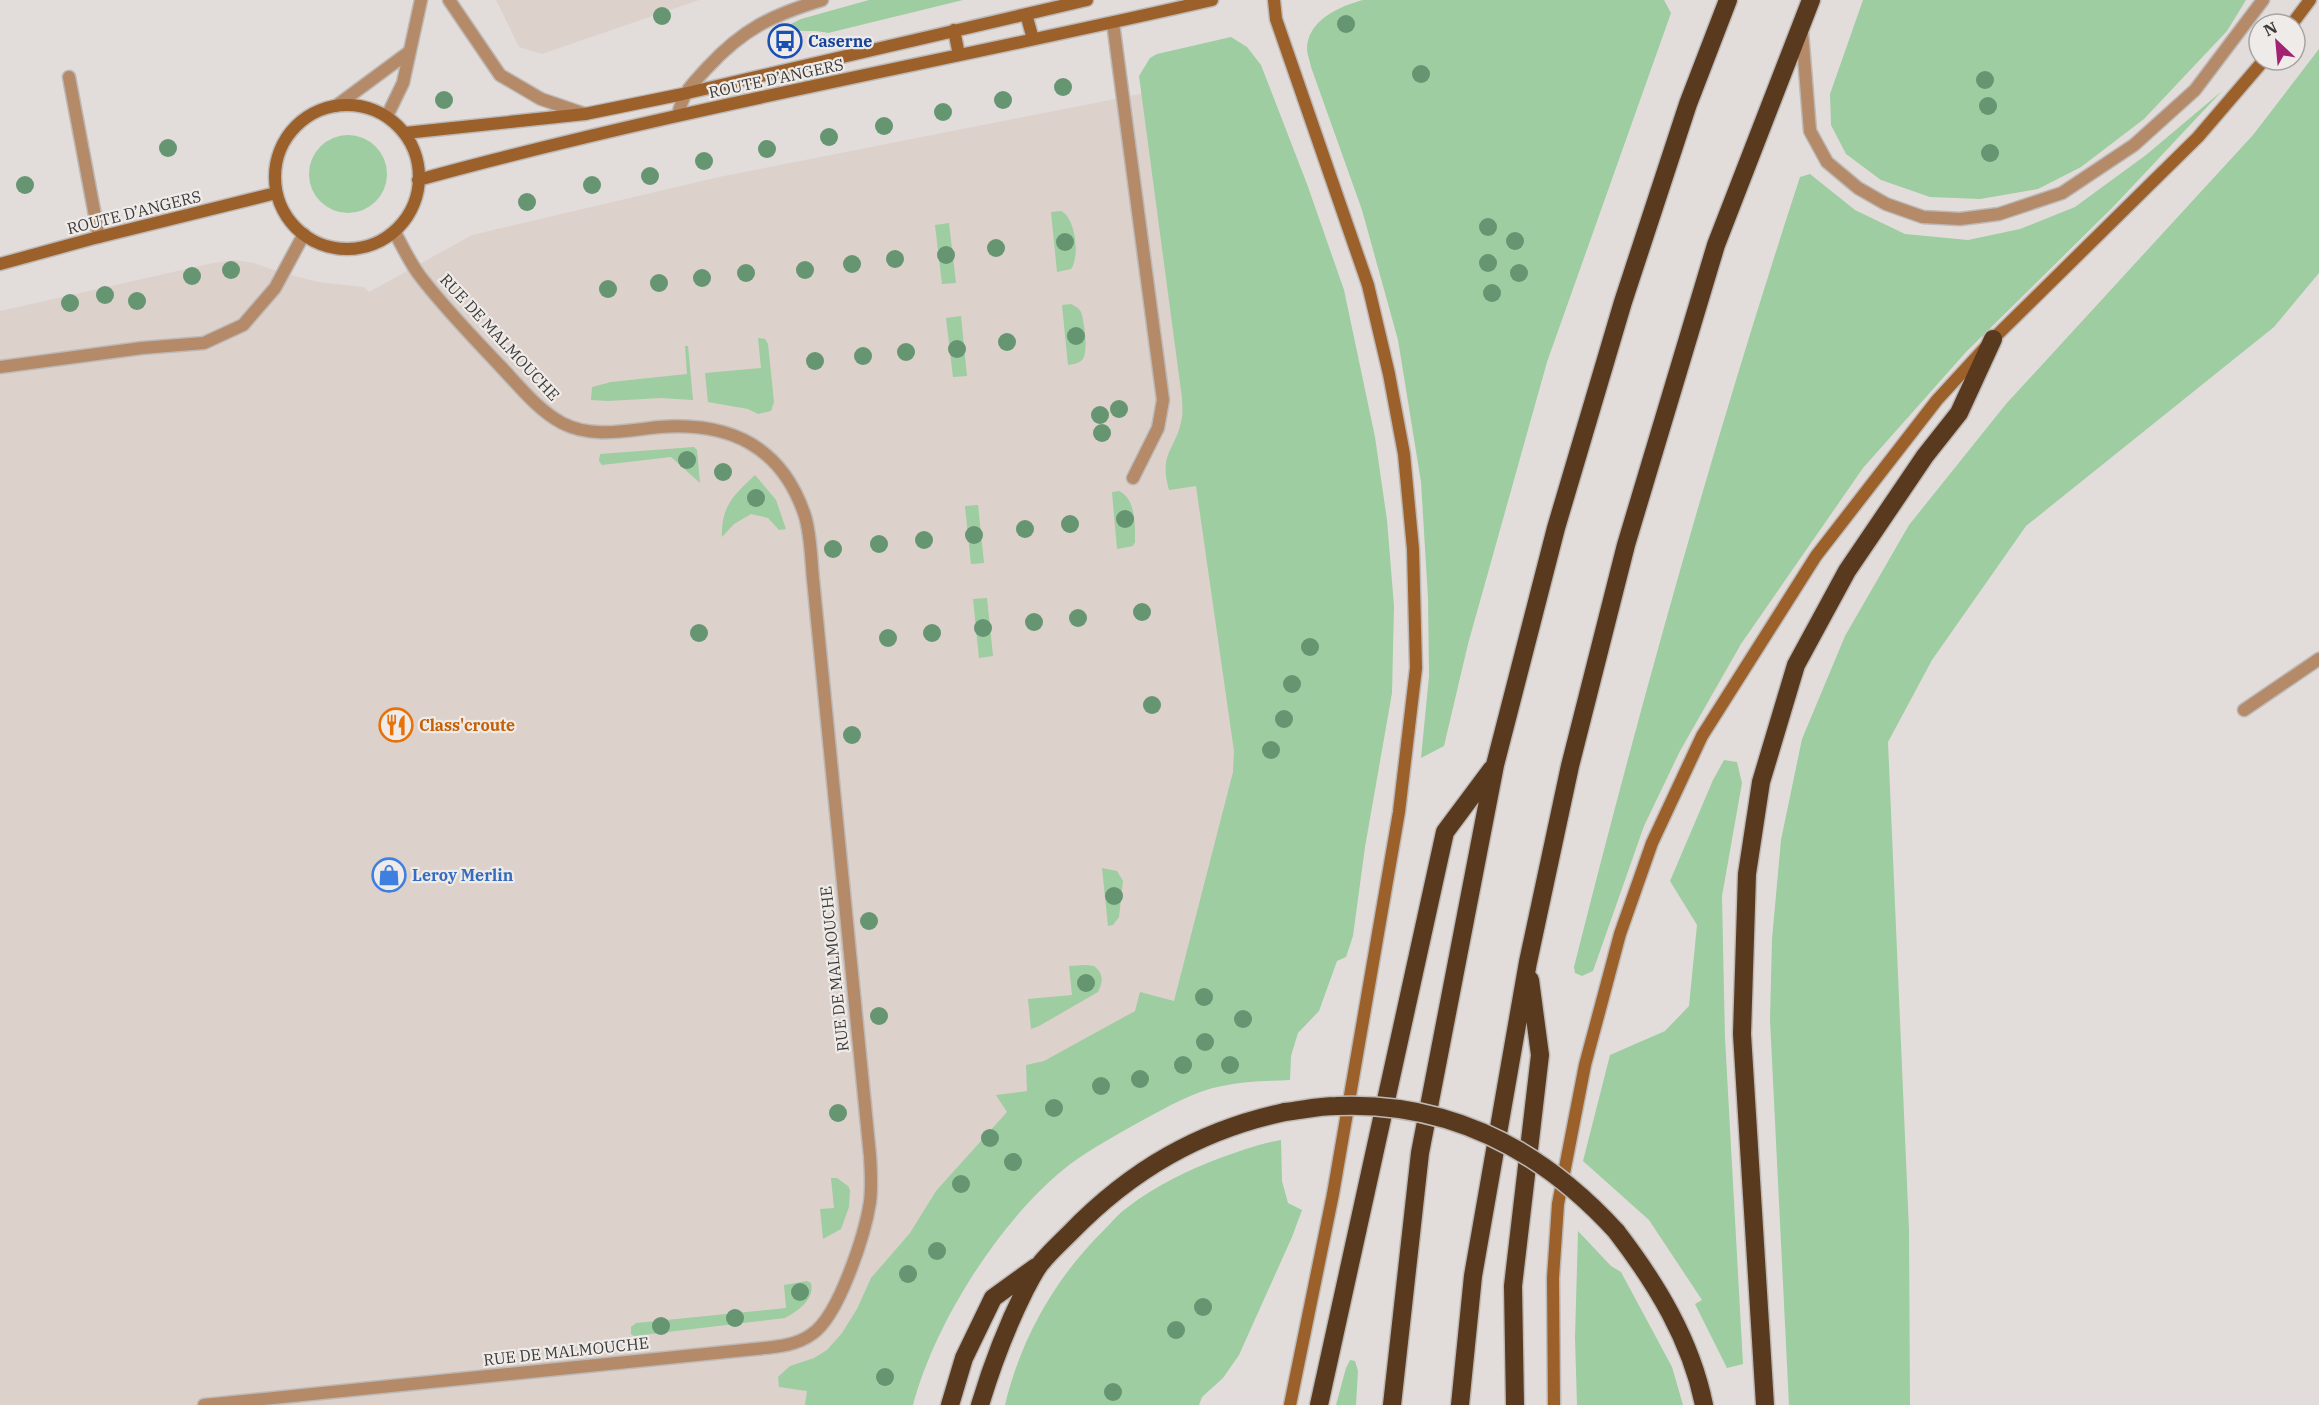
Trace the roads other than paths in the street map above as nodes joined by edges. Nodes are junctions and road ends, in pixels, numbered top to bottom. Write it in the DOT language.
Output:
graph roads {
  1 [pos="421,0"];
  2 [pos="448,0"];
  3 [pos="822,0"];
  4 [pos="1087,0"];
  5 [pos="1212,0"];
  6 [pos="1274,0"];
  7 [pos="1728,0"];
  8 [pos="1811,0"];
  9 [pos="2263,0"];
  10 [pos="1026,14"];
  11 [pos="1113,23"];
  12 [pos="1801,28"];
  13 [pos="954,30"];
  14 [pos="1033,39"];
  15 [pos="409,52"];
  16 [pos="959,55"];
  17 [pos="2254,72"];
  18 [pos="69,77"];
  19 [pos="683,94"];
  20 [pos="336,106"];
  21 [pos="585,114"];
  22 [pos="678,115"];
  23 [pos="387,116"];
  24 [pos="405,133"];
  25 [pos="418,180"];
  26 [pos="276,192"];
  27 [pos="395,233"];
  28 [pos="304,234"];
  29 [pos="99,237"];
  30 [pos="0,264"];
  31 [pos="1994,339"];
  32 [pos="0,366"];
  33 [pos="1133,478"];
  34 [pos="2319,661"];
  35 [pos="2244,710"];
  36 [pos="1495,765"];
  37 [pos="1528,962"];
  38 [pos="1040,1264"];
  39 [pos="204,1405"];
  40 [pos="950,1405"];
  41 [pos="980,1405"];
  42 [pos="1290,1405"];
  43 [pos="1319,1405"];
  44 [pos="1392,1405"];
  45 [pos="1460,1405"];
  46 [pos="1515,1405"];
  47 [pos="1554,1405"];
  48 [pos="1704,1405"];
  49 [pos="1765,1405"];
  1 -- 15 [label="street"];
  2 -- 21 [label="street"];
  3 -- 19 [label="street"];
  4 -- 10 [label="main road, ROUTE D’ANGERS"];
  5 -- 11 [label="main road, ROUTE D’ANGERS"];
  6 -- 42 [label="main road"];
  7 -- 36 [label="highway"];
  8 -- 12 [label="highway"];
  9 -- 12 [label="street"];
  10 -- 13 [label="main road, ROUTE D’ANGERS"];
  10 -- 14 [label="main road"];
  11 -- 14 [label="main road, ROUTE D’ANGERS"];
  11 -- 33 [label="street"];
  12 -- 37 [label="highway"];
  13 -- 16 [label="main road"];
  13 -- 19 [label="main road, ROUTE D’ANGERS"];
  14 -- 16 [label="main road, ROUTE D’ANGERS"];
  15 -- 20 [label="street"];
  15 -- 23 [label="street"];
  16 -- 22 [label="main road, ROUTE D’ANGERS"];
  17 -- 31 [label="main road"];
  18 -- 29 [label="street"];
  19 -- 21 [label="main road, ROUTE D’ANGERS"];
  19 -- 22 [label="street"];
  20 -- 23 [label="main road"];
  20 -- 26 [label="main road"];
  21 -- 24 [label="main road, ROUTE D’ANGERS"];
  22 -- 25 [label="main road, ROUTE D’ANGERS"];
  23 -- 24 [label="main road"];
  24 -- 25 [label="main road"];
  25 -- 27 [label="main road"];
  26 -- 28 [label="main road"];
  26 -- 29 [label="main road, ROUTE D’ANGERS"];
  27 -- 28 [label="main road"];
  27 -- 39 [label="street, RUE DE MALMOUCHE"];
  28 -- 32 [label="street"];
  29 -- 30 [label="main road, ROUTE D’ANGERS"];
  31 -- 47 [label="main road"];
  31 -- 49 [label="highway"];
  34 -- 35 [label="street"];
  36 -- 43 [label="highway"];
  36 -- 44 [label="highway"];
  37 -- 45 [label="highway"];
  37 -- 46 [label="highway"];
  38 -- 40 [label="highway"];
  38 -- 41 [label="highway"];
  38 -- 48 [label="highway, bridge"];
}
